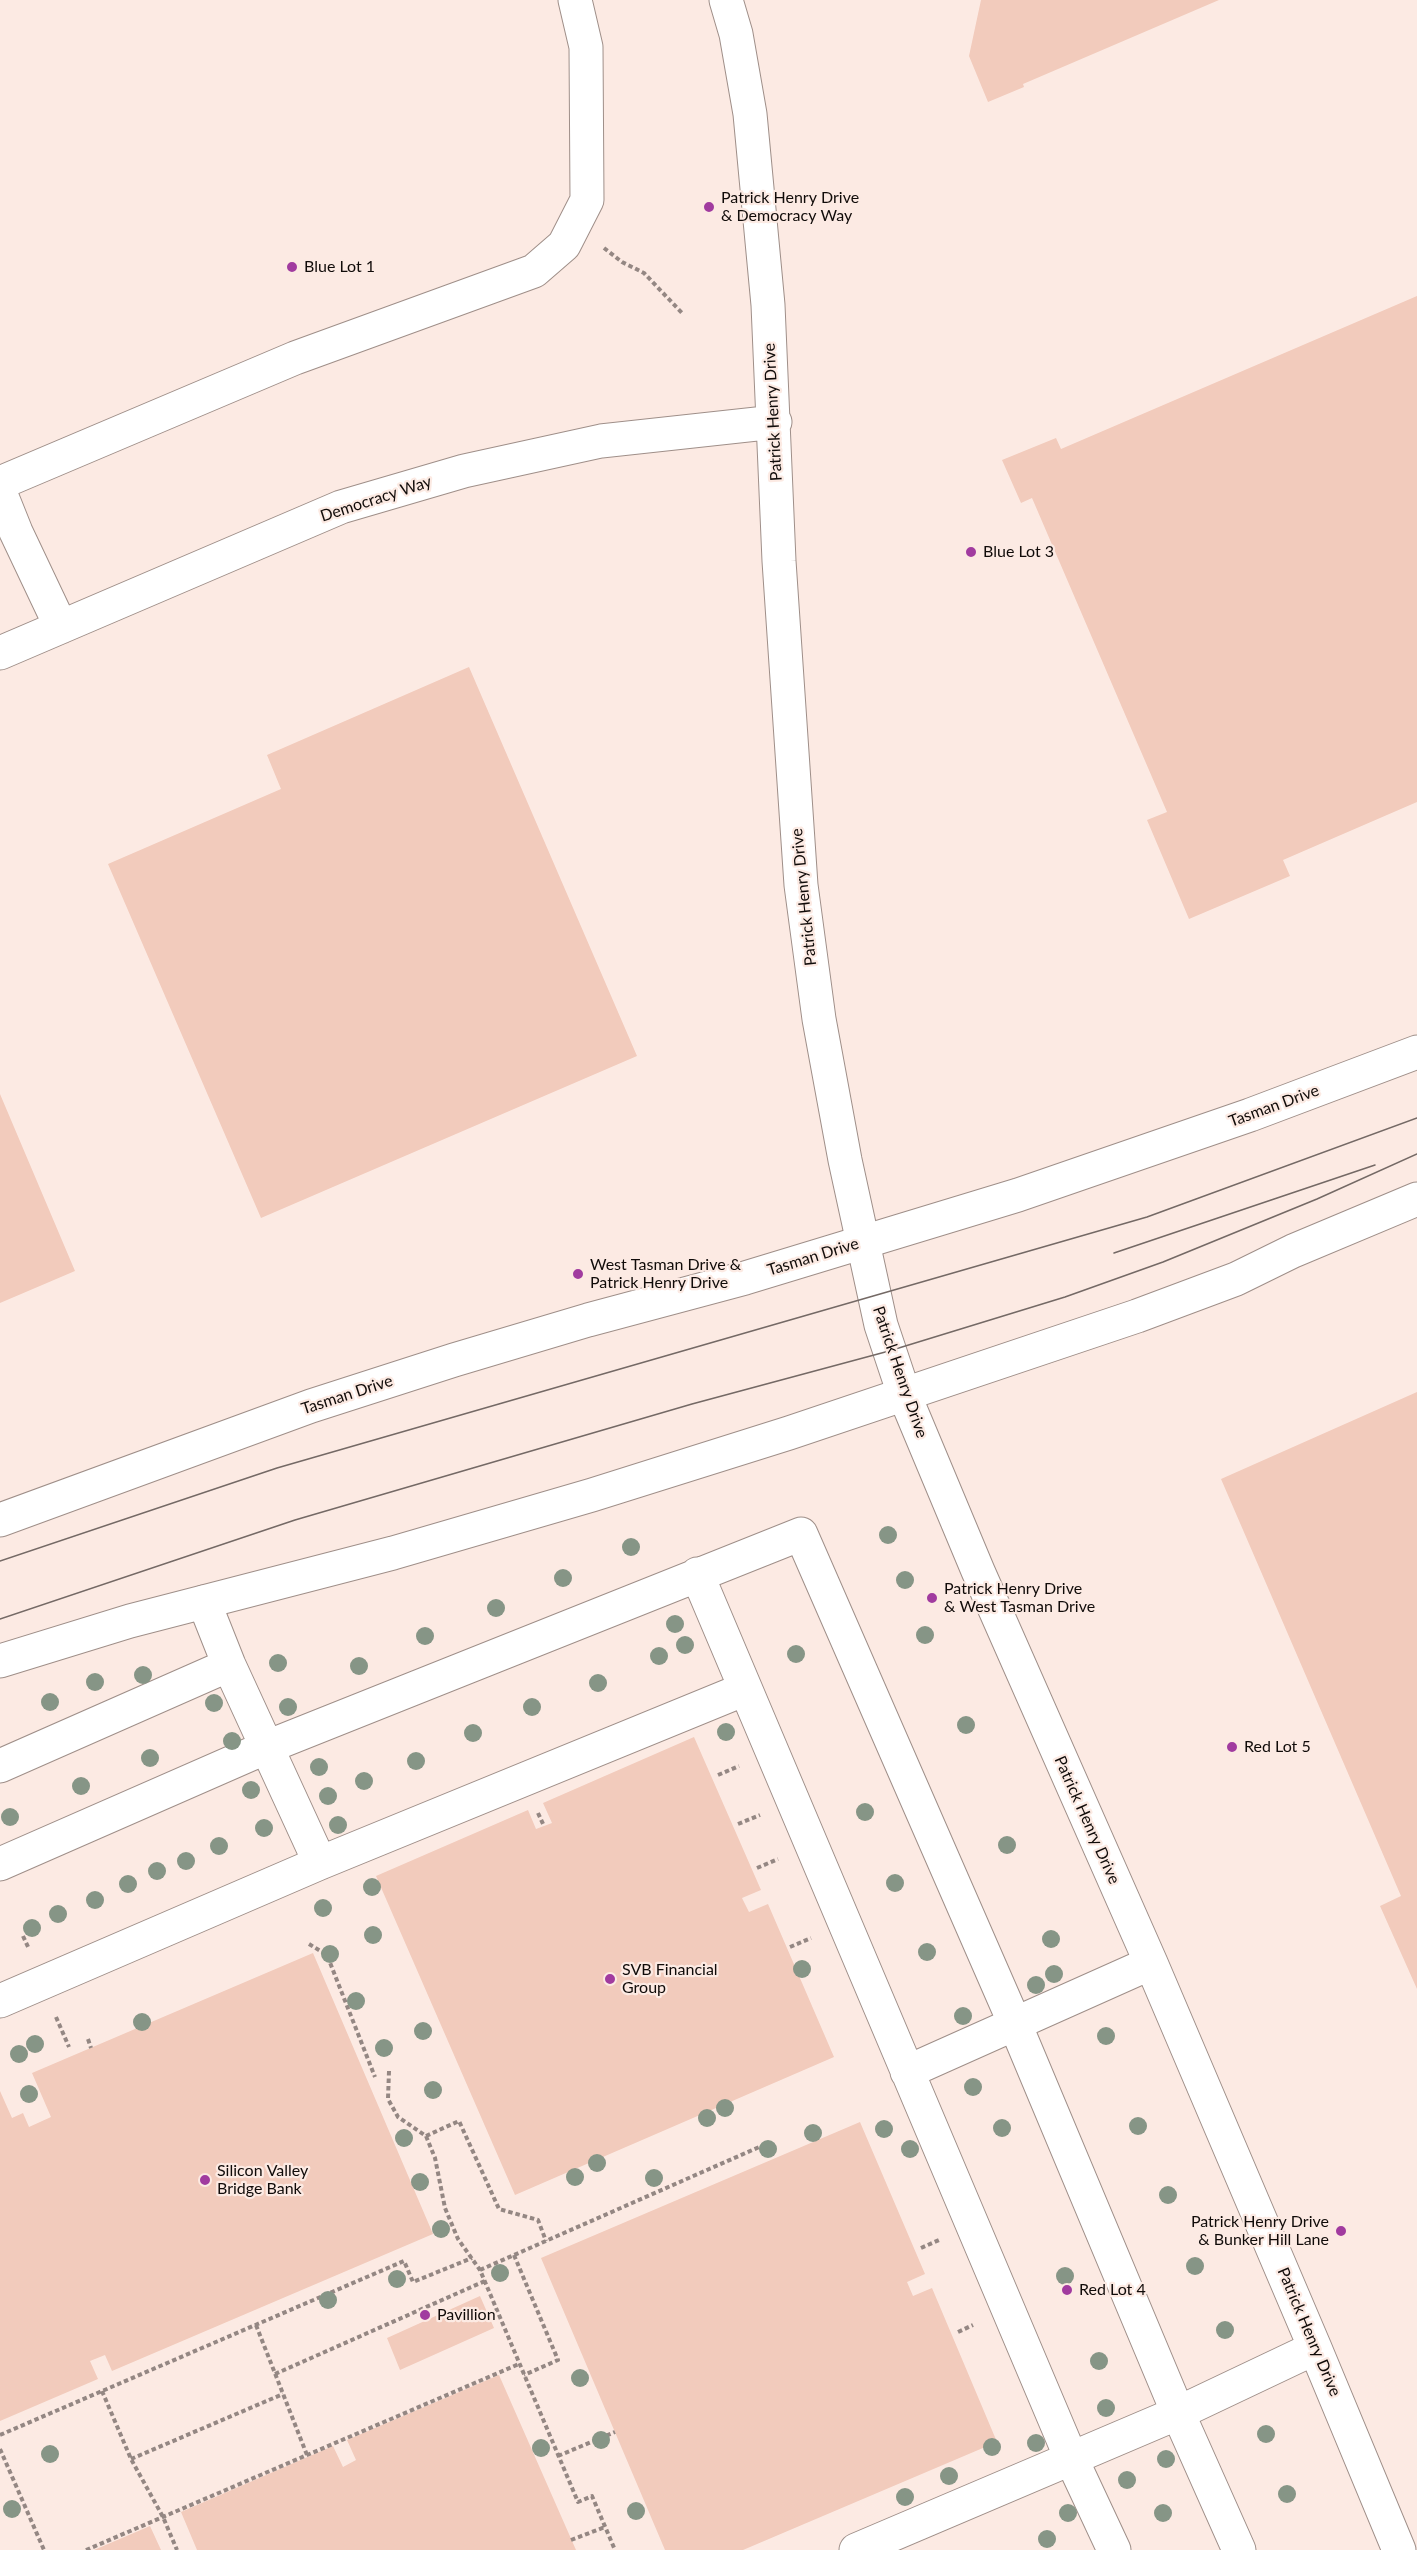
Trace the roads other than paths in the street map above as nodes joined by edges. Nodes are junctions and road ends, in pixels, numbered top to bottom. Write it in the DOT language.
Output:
graph roads {
  1 [pos="575,0"];
  2 [pos="726,0"];
  3 [pos="775,422"];
  4 [pos="0,483"];
  5 [pos="0,492"];
  6 [pos="61,627"];
  7 [pos="0,653"];
  8 [pos="1417,1052"];
  9 [pos="1417,1199"];
  10 [pos="861,1242"];
  11 [pos="904,1394"];
  12 [pos="0,1520"];
  13 [pos="697,1574"];
  14 [pos="204,1602"];
  15 [pos="0,1661"];
  16 [pos="229,1665"];
  17 [pos="745,1689"];
  18 [pos="267,1747"];
  19 [pos="0,1766"];
  20 [pos="320,1863"];
  21 [pos="0,1864"];
  22 [pos="1151,1963"];
  23 [pos="0,2001"];
  24 [pos="1015,2024"];
  25 [pos="907,2072"];
  26 [pos="1315,2348"];
  27 [pos="1178,2413"];
  28 [pos="1071,2458"];
  29 [pos="856,2550"];
  30 [pos="1114,2550"];
  31 [pos="1239,2550"];
  32 [pos="1399,2550"];
  1 -- 4 [label="street"];
  2 -- 3 [label="street, Patrick Henry Drive"];
  3 -- 6 [label="street, Democracy Way"];
  3 -- 10 [label="street, Patrick Henry Drive"];
  5 -- 6 [label="street"];
  6 -- 7 [label="street, Democracy Way"];
  8 -- 10 [label="street, Tasman Drive"];
  9 -- 11 [label="street"];
  10 -- 11 [label="street, Patrick Henry Drive"];
  10 -- 12 [label="street, Tasman Drive"];
  11 -- 14 [label="street"];
  11 -- 22 [label="street, Patrick Henry Drive"];
  13 -- 17 [label="street"];
  13 -- 18 [label="street"];
  13 -- 24 [label="street"];
  14 -- 15 [label="street"];
  14 -- 16 [label="street"];
  16 -- 18 [label="street"];
  16 -- 19 [label="street"];
  17 -- 20 [label="street"];
  17 -- 25 [label="street"];
  18 -- 20 [label="street"];
  18 -- 21 [label="street"];
  20 -- 23 [label="street"];
  22 -- 24 [label="street"];
  22 -- 26 [label="street, Patrick Henry Drive"];
  24 -- 25 [label="street"];
  24 -- 27 [label="street"];
  25 -- 28 [label="street"];
  26 -- 27 [label="street"];
  26 -- 32 [label="street, Patrick Henry Drive"];
  27 -- 28 [label="street"];
  27 -- 31 [label="street"];
  28 -- 29 [label="street"];
  28 -- 30 [label="street"];
}
